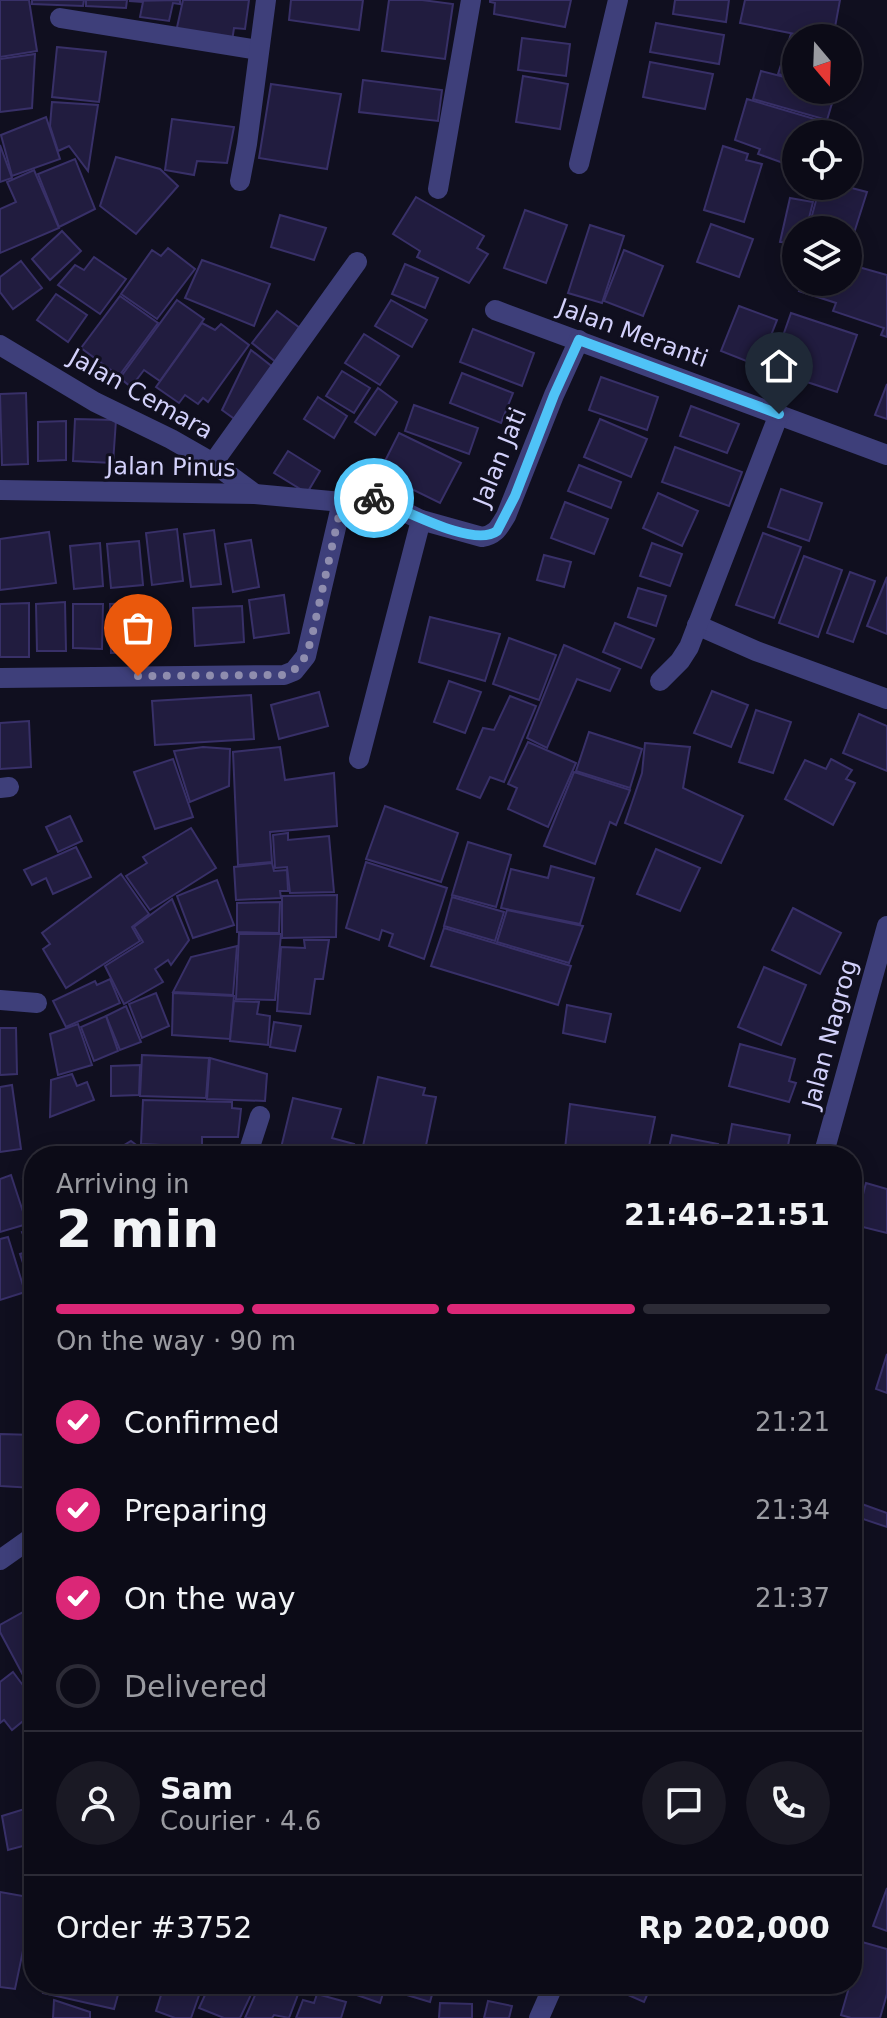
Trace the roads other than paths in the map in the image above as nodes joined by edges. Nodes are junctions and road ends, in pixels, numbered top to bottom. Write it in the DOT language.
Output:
graph roads {
  1 [pos="266,0"];
  2 [pos="471,0"];
  3 [pos="618,0"];
  4 [pos="60,18"];
  5 [pos="259,50"];
  6 [pos="579,164"];
  7 [pos="240,181"];
  8 [pos="438,189"];
  9 [pos="357,262"];
  10 [pos="495,310"];
  11 [pos="579,340"];
  12 [pos="0,345"];
  13 [pos="779,414"];
  14 [pos="887,455"];
  15 [pos="213,463"];
  16 [pos="0,490"];
  17 [pos="255,494"];
  18 [pos="342,502"];
  19 [pos="421,520"];
  20 [pos="697,625"];
  21 [pos="0,678"];
  22 [pos="660,681"];
  23 [pos="887,699"];
  24 [pos="359,759"];
  25 [pos="887,926"];
  26 [pos="0,1000"];
  27 [pos="37,1003"];
  28 [pos="260,1116"];
  29 [pos="250,1146"];
  30 [pos="826,1146"];
  31 [pos="24,1543"];
  32 [pos="0,1560"];
  33 [pos="550,1994"];
  34 [pos="539,2018"];
  1 -- 5 [label="street"];
  2 -- 8 [label="street"];
  3 -- 6 [label="street"];
  4 -- 5 [label="street"];
  5 -- 7 [label="street"];
  9 -- 15 [label="street"];
  10 -- 11 [label="street, Jalan Meranti"];
  11 -- 13 [label="street, Jalan Meranti"];
  11 -- 19 [label="street, Jalan Jati"];
  12 -- 15 [label="street, Jalan Cemara"];
  13 -- 14 [label="street, Jalan Meranti"];
  13 -- 20 [label="street"];
  15 -- 17 [label="street, Jalan Cemara"];
  16 -- 17 [label="street, Jalan Pinus"];
  17 -- 18 [label="street, Jalan Pinus"];
  18 -- 19 [label="street, Jalan Jati"];
  18 -- 21 [label="street"];
  19 -- 24 [label="street"];
  20 -- 22 [label="street"];
  20 -- 23 [label="street"];
  25 -- 30 [label="street, Jalan Nagrog"];
  26 -- 27 [label="street"];
  28 -- 29 [label="street"];
  31 -- 32 [label="street"];
  33 -- 34 [label="street"];
}
